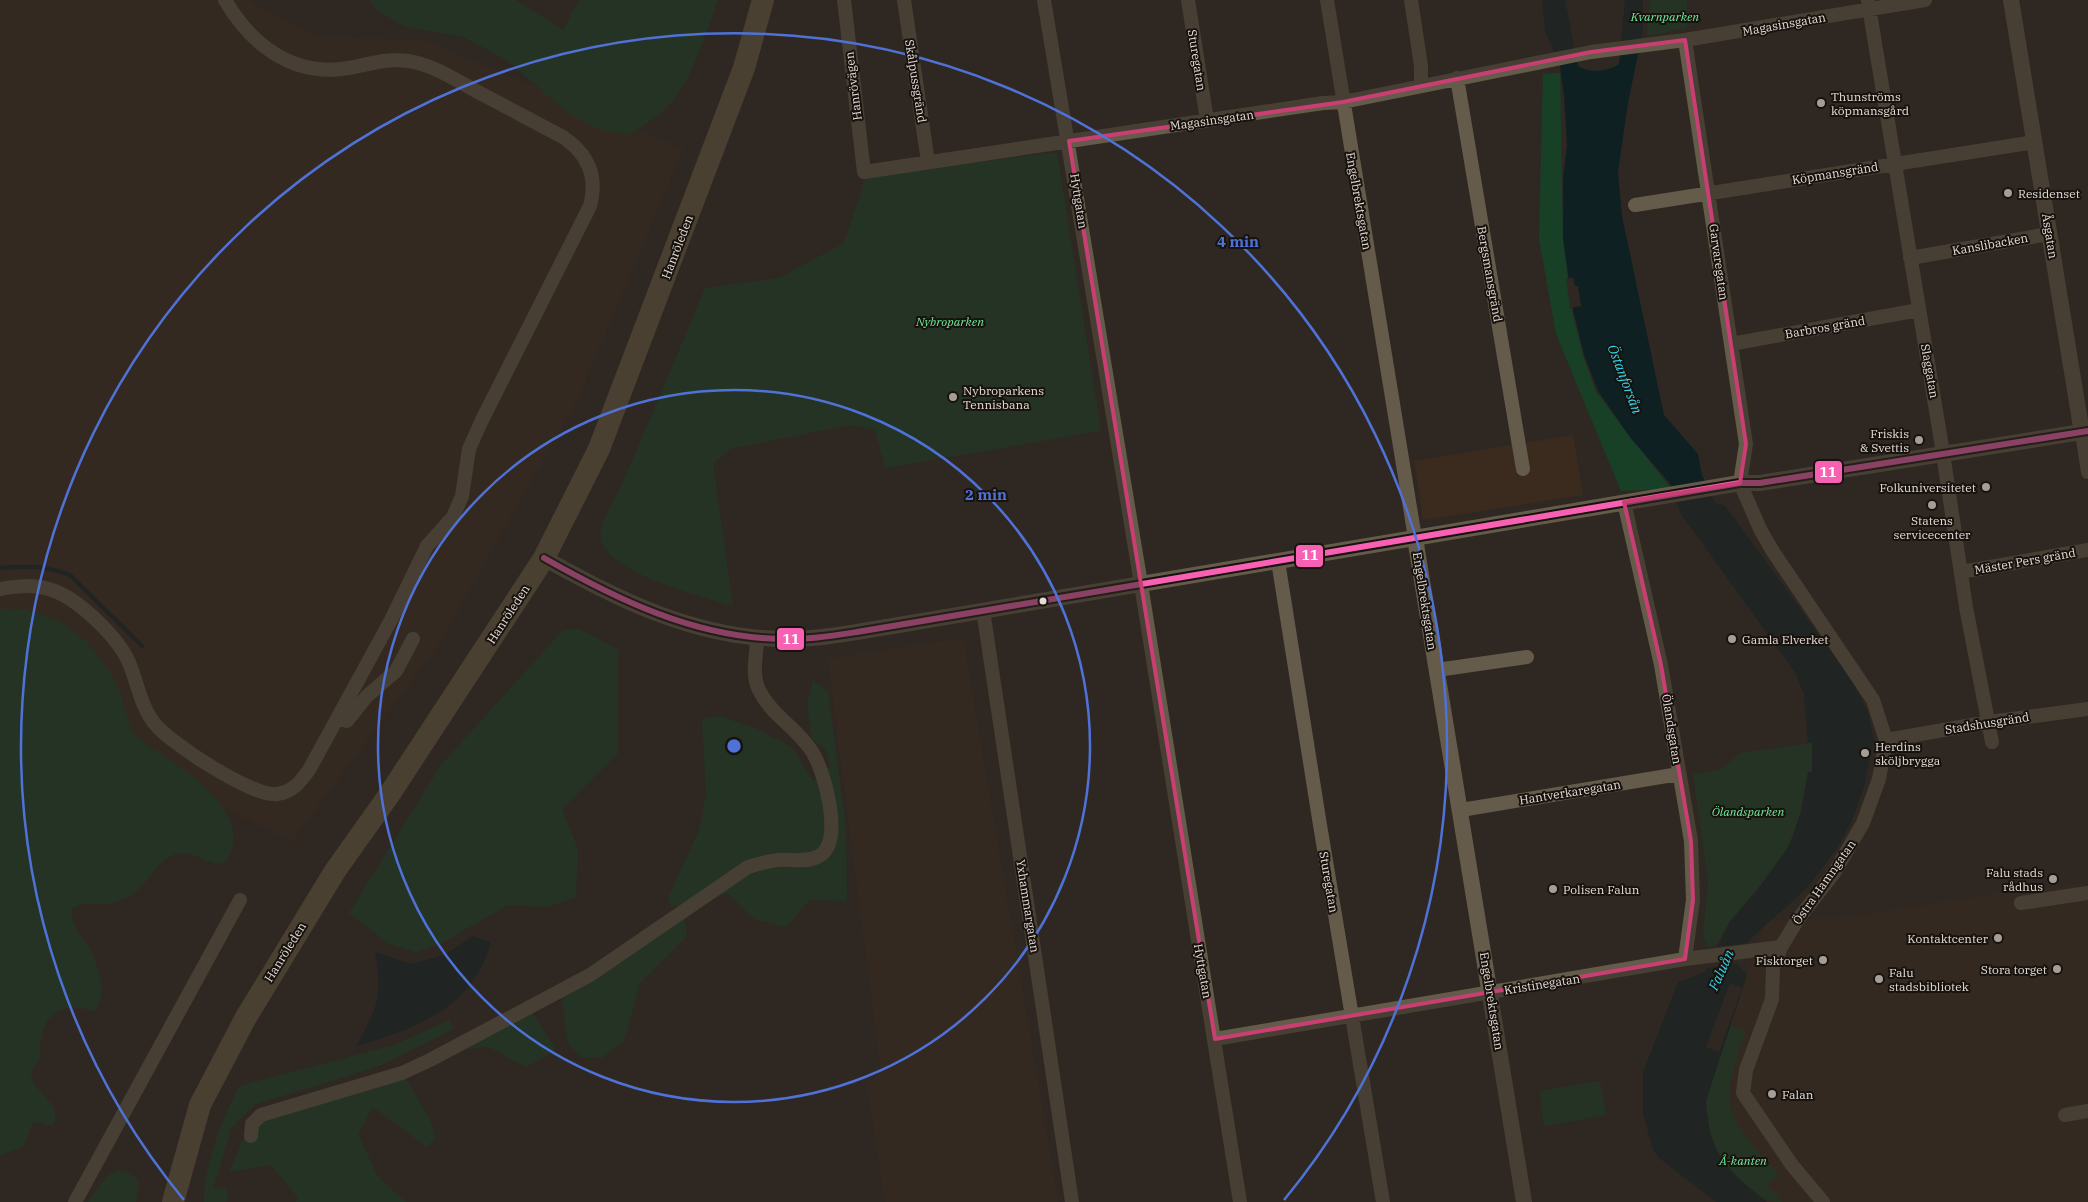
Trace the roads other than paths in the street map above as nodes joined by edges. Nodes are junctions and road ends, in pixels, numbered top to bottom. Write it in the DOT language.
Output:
graph roads {
  1 [pos="225,0"];
  2 [pos="764,0"];
  3 [pos="844,0"];
  4 [pos="904,0"];
  5 [pos="1044,0"];
  6 [pos="1188,0"];
  7 [pos="1327,0"];
  8 [pos="1410,0"];
  9 [pos="1925,0"];
  10 [pos="2011,0"];
  11 [pos="1868,4"];
  12 [pos="1685,40"];
  13 [pos="1457,78"];
  14 [pos="1421,85"];
  15 [pos="1342,102"];
  16 [pos="1207,120"];
  17 [pos="1069,141"];
  18 [pos="2034,142"];
  19 [pos="928,162"];
  20 [pos="1895,163"];
  21 [pos="864,172"];
  22 [pos="1710,192"];
  23 [pos="1635,205"];
  24 [pos="2049,234"];
  25 [pos="1910,258"];
  26 [pos="1919,310"];
  27 [pos="1731,344"];
  28 [pos="2085,432"];
  29 [pos="1944,454"];
  30 [pos="1523,469"];
  31 [pos="2088,472"];
  32 [pos="1740,483"];
  33 [pos="1624,502"];
  34 [pos="1415,538"];
  35 [pos="2088,550"];
  36 [pos="544,558"];
  37 [pos="1278,561"];
  38 [pos="1961,572"];
  39 [pos="1141,584"];
  40 [pos="0,589"];
  41 [pos="983,610"];
  42 [pos="757,638"];
  43 [pos="413,639"];
  44 [pos="1527,657"];
  45 [pos="1437,670"];
  46 [pos="2088,709"];
  47 [pos="338,718"];
  48 [pos="1989,722"];
  49 [pos="1886,740"];
  50 [pos="1992,742"];
  51 [pos="1679,774"];
  52 [pos="1460,810"];
  53 [pos="2088,893"];
  54 [pos="240,900"];
  55 [pos="2021,903"];
  56 [pos="1781,947"];
  57 [pos="1685,959"];
  58 [pos="1491,992"];
  59 [pos="1352,1017"];
  60 [pos="1215,1039"];
  61 [pos="2088,1111"];
  62 [pos="2065,1115"];
  63 [pos="251,1136"];
  64 [pos="176,1198"];
  65 [pos="75,1202"];
  66 [pos="1072,1202"];
  67 [pos="1240,1202"];
  68 [pos="1383,1202"];
  69 [pos="1524,1202"];
  70 [pos="1823,1202"];
  1 -- 47 [label="street"];
  2 -- 36 [label="highway, Hanröleden"];
  3 -- 21 [label="street, Hanrövägen"];
  4 -- 19 [label="street, Skålpussgränd"];
  5 -- 17 [label="street, Hyttgatan"];
  6 -- 16 [label="street, Sturegatan"];
  7 -- 15 [label="street, Engelbrektsgatan"];
  8 -- 14 [label="street"];
  9 -- 11 [label="street, Magasinsgatan"];
  10 -- 18 [label="street, Åsgatan"];
  11 -- 12 [label="street, Magasinsgatan"];
  11 -- 20 [label="street, Slaggatan"];
  12 -- 13 [label="street, Magasinsgatan"];
  12 -- 22 [label="street, Garvaregatan"];
  13 -- 14 [label="street, Magasinsgatan"];
  13 -- 30 [label="street, Bergsmansgränd"];
  14 -- 15 [label="street, Magasinsgatan"];
  15 -- 16 [label="street, Magasinsgatan"];
  15 -- 34 [label="street, Engelbrektsgatan"];
  16 -- 17 [label="street, Magasinsgatan"];
  17 -- 19 [label="street, Magasinsgatan"];
  17 -- 39 [label="street, Hyttgatan"];
  18 -- 20 [label="street, Köpmansgränd"];
  18 -- 24 [label="street, Åsgatan"];
  19 -- 21 [label="street, Magasinsgatan"];
  20 -- 22 [label="street, Köpmansgränd"];
  20 -- 25 [label="street, Slaggatan"];
  22 -- 23 [label="street, Köpmansgränd"];
  22 -- 27 [label="street, Garvaregatan"];
  24 -- 25 [label="street, Kanslibacken"];
  24 -- 25 [label="street, Kanslibacken"];
  24 -- 28 [label="street, Åsgatan"];
  25 -- 26 [label="street, Slaggatan"];
  26 -- 27 [label="street, Barbros gränd"];
  26 -- 29 [label="street, Slaggatan"];
  27 -- 32 [label="street, Garvaregatan"];
  28 -- 29 [label="street"];
  28 -- 31 [label="street, Åsgatan"];
  29 -- 32 [label="street"];
  29 -- 38 [label="street, Slaggatan"];
  32 -- 33 [label="street"];
  32 -- 49 [label="street, Östra Hamngatan"];
  33 -- 34 [label="street"];
  33 -- 51 [label="street, Ölandsgatan"];
  34 -- 37 [label="street"];
  34 -- 45 [label="street, Engelbrektsgatan"];
  35 -- 38 [label="street, Mäster Pers gränd"];
  36 -- 42 [label="street"];
  36 -- 64 [label="highway, Hanröleden"];
  37 -- 39 [label="street"];
  37 -- 59 [label="street, Sturegatan"];
  38 -- 48 [label="street, Slaggatan"];
  39 -- 41 [label="street"];
  39 -- 60 [label="street, Hyttgatan"];
  40 -- 47 [label="street"];
  41 -- 42 [label="street"];
  41 -- 66 [label="street, Yxhammargatan"];
  42 -- 63 [label="street"];
  43 -- 47 [label="street"];
  44 -- 45 [label="street"];
  45 -- 52 [label="street, Engelbrektsgatan"];
  46 -- 48 [label="street, Stadshusgränd"];
  48 -- 49 [label="street, Stadshusgränd"];
  48 -- 50 [label="street, Slaggatan"];
  49 -- 56 [label="street, Östra Hamngatan"];
  51 -- 52 [label="street, Hantverkaregatan"];
  51 -- 57 [label="street, Ölandsgatan"];
  52 -- 58 [label="street, Engelbrektsgatan"];
  53 -- 55 [label="street"];
  54 -- 65 [label="street"];
  56 -- 57 [label="street, Kristinegatan"];
  56 -- 70 [label="street, Östra Hamngatan"];
  57 -- 58 [label="street, Kristinegatan"];
  58 -- 59 [label="street, Kristinegatan"];
  58 -- 69 [label="street, Engelbrektsgatan"];
  59 -- 60 [label="street, Kristinegatan"];
  59 -- 68 [label="street, Sturegatan"];
  60 -- 67 [label="street, Hyttgatan"];
  61 -- 62 [label="street"];
}
